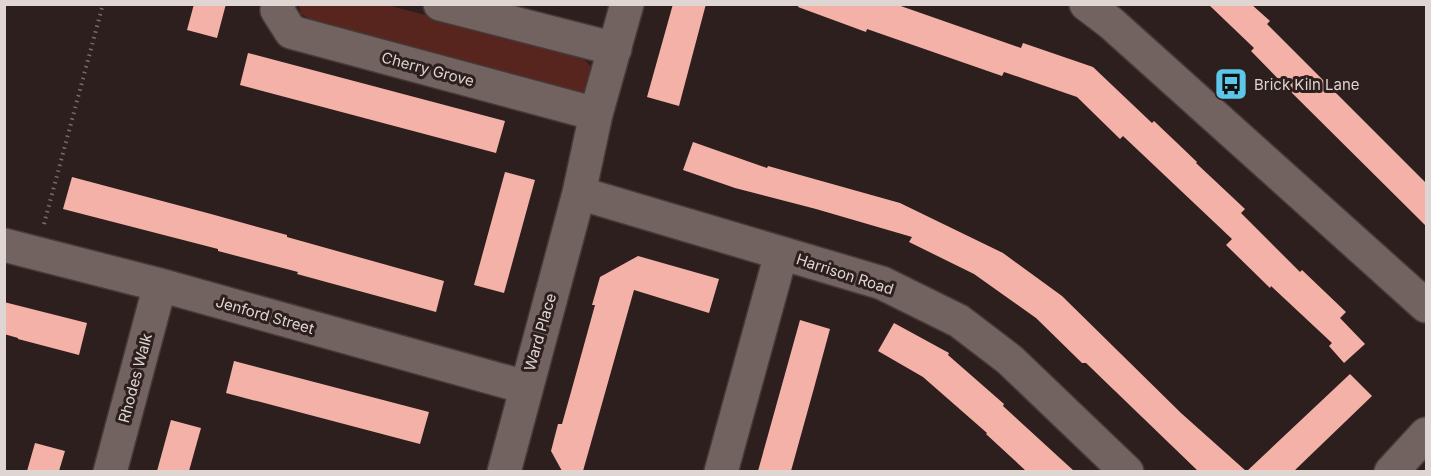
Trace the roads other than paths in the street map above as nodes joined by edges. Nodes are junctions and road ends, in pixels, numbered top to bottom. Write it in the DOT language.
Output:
graph roads {
  1 [pos="279,4"];
  2 [pos="440,4"];
  3 [pos="627,4"];
  4 [pos="1086,4"];
  5 [pos="615,50"];
  6 [pos="596,114"];
  7 [pos="579,193"];
  8 [pos="4,245"];
  9 [pos="782,254"];
  10 [pos="160,285"];
  11 [pos="1426,306"];
  12 [pos="525,387"];
  13 [pos="1426,434"];
  14 [pos="110,471"];
  15 [pos="504,471"];
  16 [pos="721,471"];
  17 [pos="1127,471"];
  18 [pos="1391,471"];
  1 -- 6 [label="street, Cherry Grove"];
  2 -- 5 [label="street"];
  3 -- 5 [label="street"];
  4 -- 11 [label="street"];
  5 -- 6 [label="street"];
  6 -- 7 [label="street"];
  7 -- 9 [label="street, Harrison Road"];
  7 -- 12 [label="street, Ward Place"];
  8 -- 10 [label="street, Jenford Street"];
  9 -- 16 [label="street"];
  9 -- 17 [label="street, Harrison Road"];
  10 -- 12 [label="street, Jenford Street"];
  10 -- 14 [label="street, Rhodes Walk"];
  12 -- 15 [label="street, Ward Place"];
  13 -- 18 [label="street"];
}
